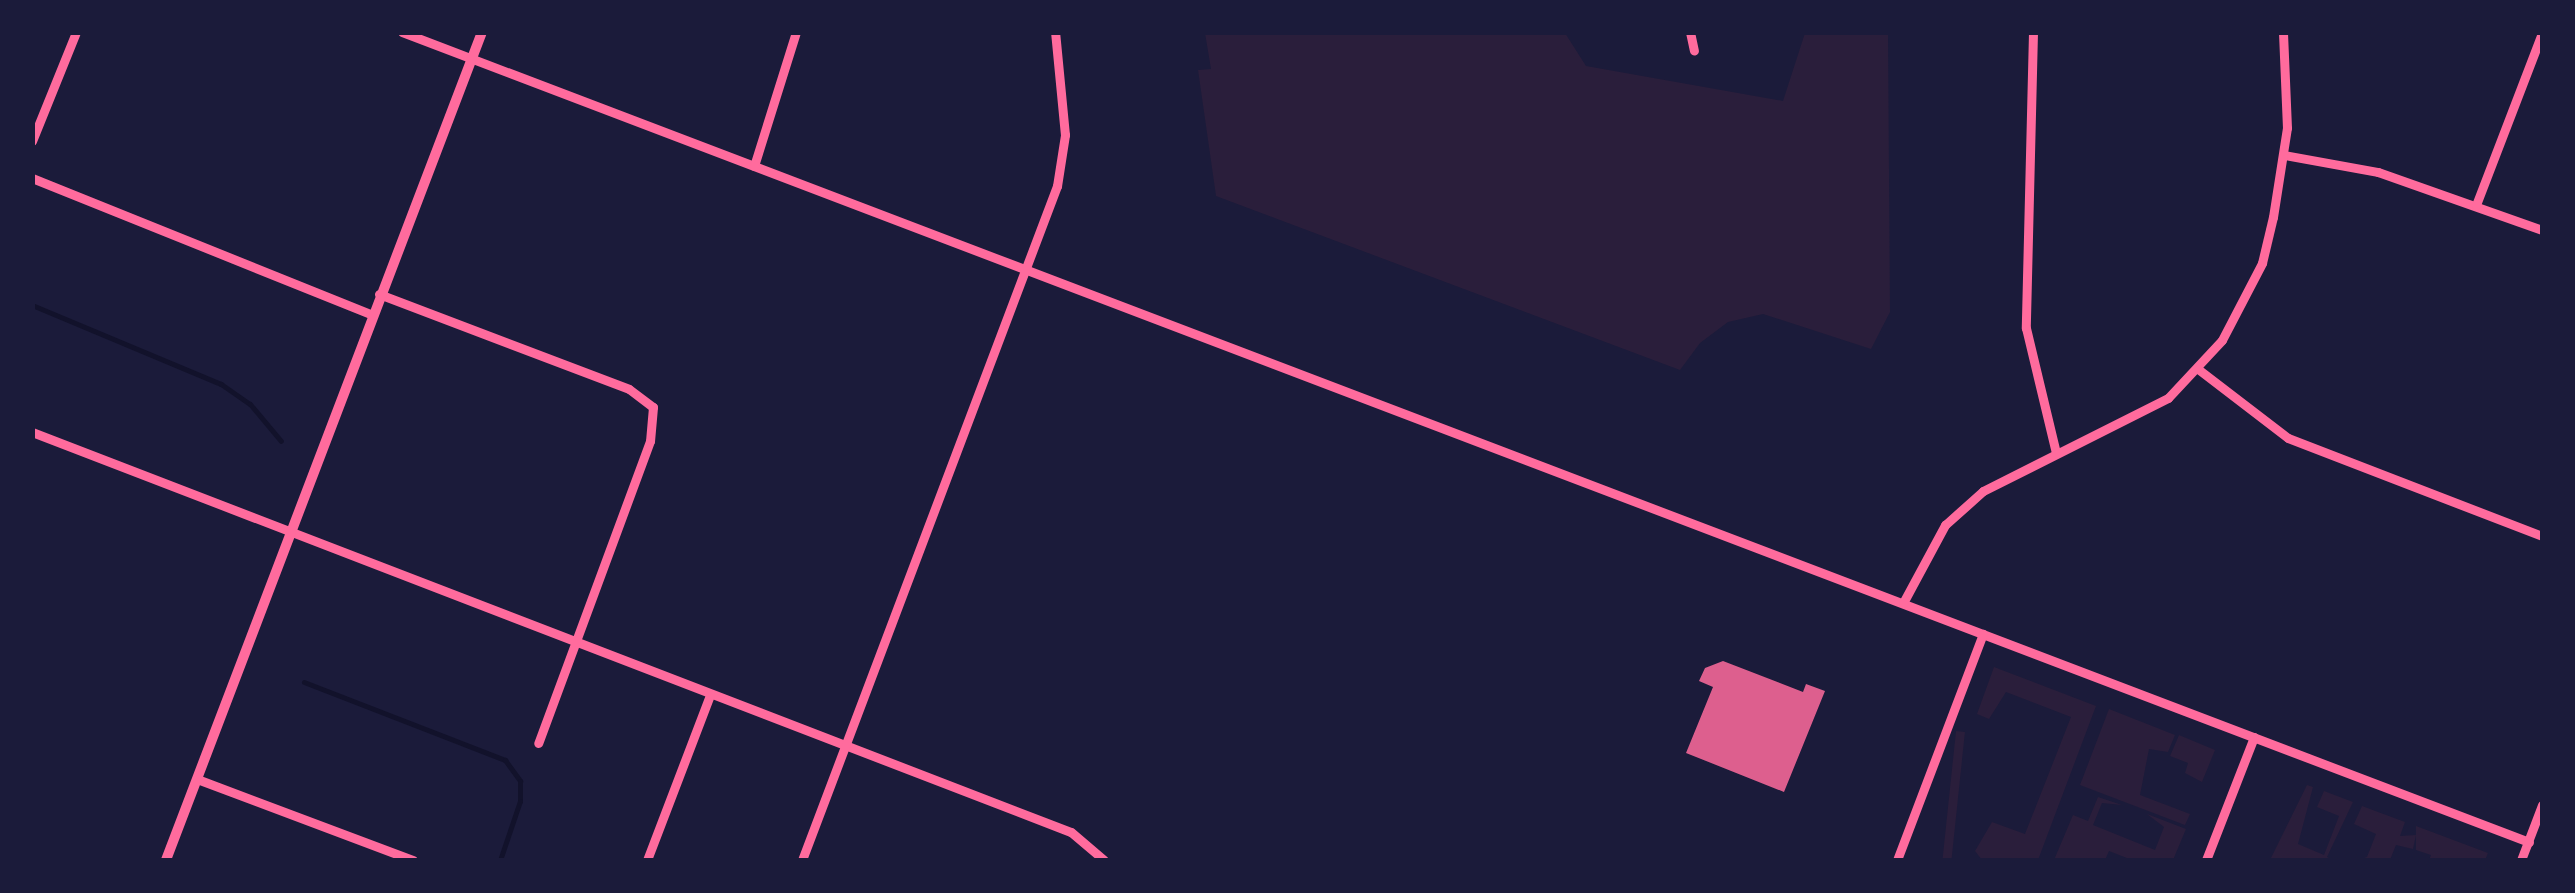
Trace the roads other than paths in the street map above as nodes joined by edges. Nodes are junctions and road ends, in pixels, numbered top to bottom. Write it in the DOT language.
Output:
graph roads {
  1 [pos="76,32"];
  2 [pos="402,32"];
  3 [pos="482,32"];
  4 [pos="796,32"];
  5 [pos="1055,32"];
  6 [pos="1690,32"];
  7 [pos="2033,32"];
  8 [pos="2284,32"];
  9 [pos="2542,32"];
  10 [pos="1694,51"];
  11 [pos="471,59"];
  12 [pos="32,141"];
  13 [pos="2284,155"];
  14 [pos="754,166"];
  15 [pos="32,178"];
  16 [pos="2476,204"];
  17 [pos="2542,230"];
  18 [pos="1026,270"];
  19 [pos="379,294"];
  20 [pos="371,314"];
  21 [pos="2198,369"];
  22 [pos="32,432"];
  23 [pos="2056,453"];
  24 [pos="288,535"];
  25 [pos="2542,536"];
  26 [pos="1903,603"];
  27 [pos="1983,634"];
  28 [pos="574,644"];
  29 [pos="710,695"];
  30 [pos="2254,736"];
  31 [pos="538,743"];
  32 [pos="844,745"];
  33 [pos="197,779"];
  34 [pos="2542,805"];
  35 [pos="2529,842"];
  36 [pos="166,860"];
  37 [pos="413,860"];
  38 [pos="647,860"];
  39 [pos="802,860"];
  40 [pos="1104,860"];
  41 [pos="1897,860"];
  42 [pos="2206,860"];
  43 [pos="2522,860"];
  1 -- 12 [label="street"];
  2 -- 11 [label="street"];
  3 -- 11 [label="street"];
  4 -- 14 [label="street"];
  5 -- 18 [label="street"];
  6 -- 10 [label="street"];
  7 -- 23 [label="street"];
  8 -- 13 [label="street"];
  9 -- 16 [label="street"];
  11 -- 14 [label="street"];
  11 -- 19 [label="street"];
  13 -- 16 [label="street"];
  13 -- 21 [label="street"];
  14 -- 18 [label="street"];
  15 -- 20 [label="street"];
  16 -- 17 [label="street"];
  18 -- 26 [label="street"];
  18 -- 32 [label="street"];
  19 -- 20 [label="street"];
  19 -- 28 [label="street"];
  20 -- 24 [label="street"];
  21 -- 23 [label="street"];
  21 -- 25 [label="street"];
  22 -- 24 [label="street"];
  23 -- 26 [label="street"];
  24 -- 28 [label="street"];
  24 -- 33 [label="street"];
  26 -- 27 [label="street"];
  27 -- 30 [label="street"];
  27 -- 41 [label="street"];
  28 -- 29 [label="street"];
  28 -- 31 [label="street"];
  29 -- 32 [label="street"];
  29 -- 38 [label="street"];
  30 -- 35 [label="street"];
  30 -- 42 [label="street"];
  32 -- 39 [label="street"];
  32 -- 40 [label="street"];
  33 -- 36 [label="street"];
  33 -- 37 [label="street"];
  34 -- 35 [label="street"];
  35 -- 43 [label="street"];
}
